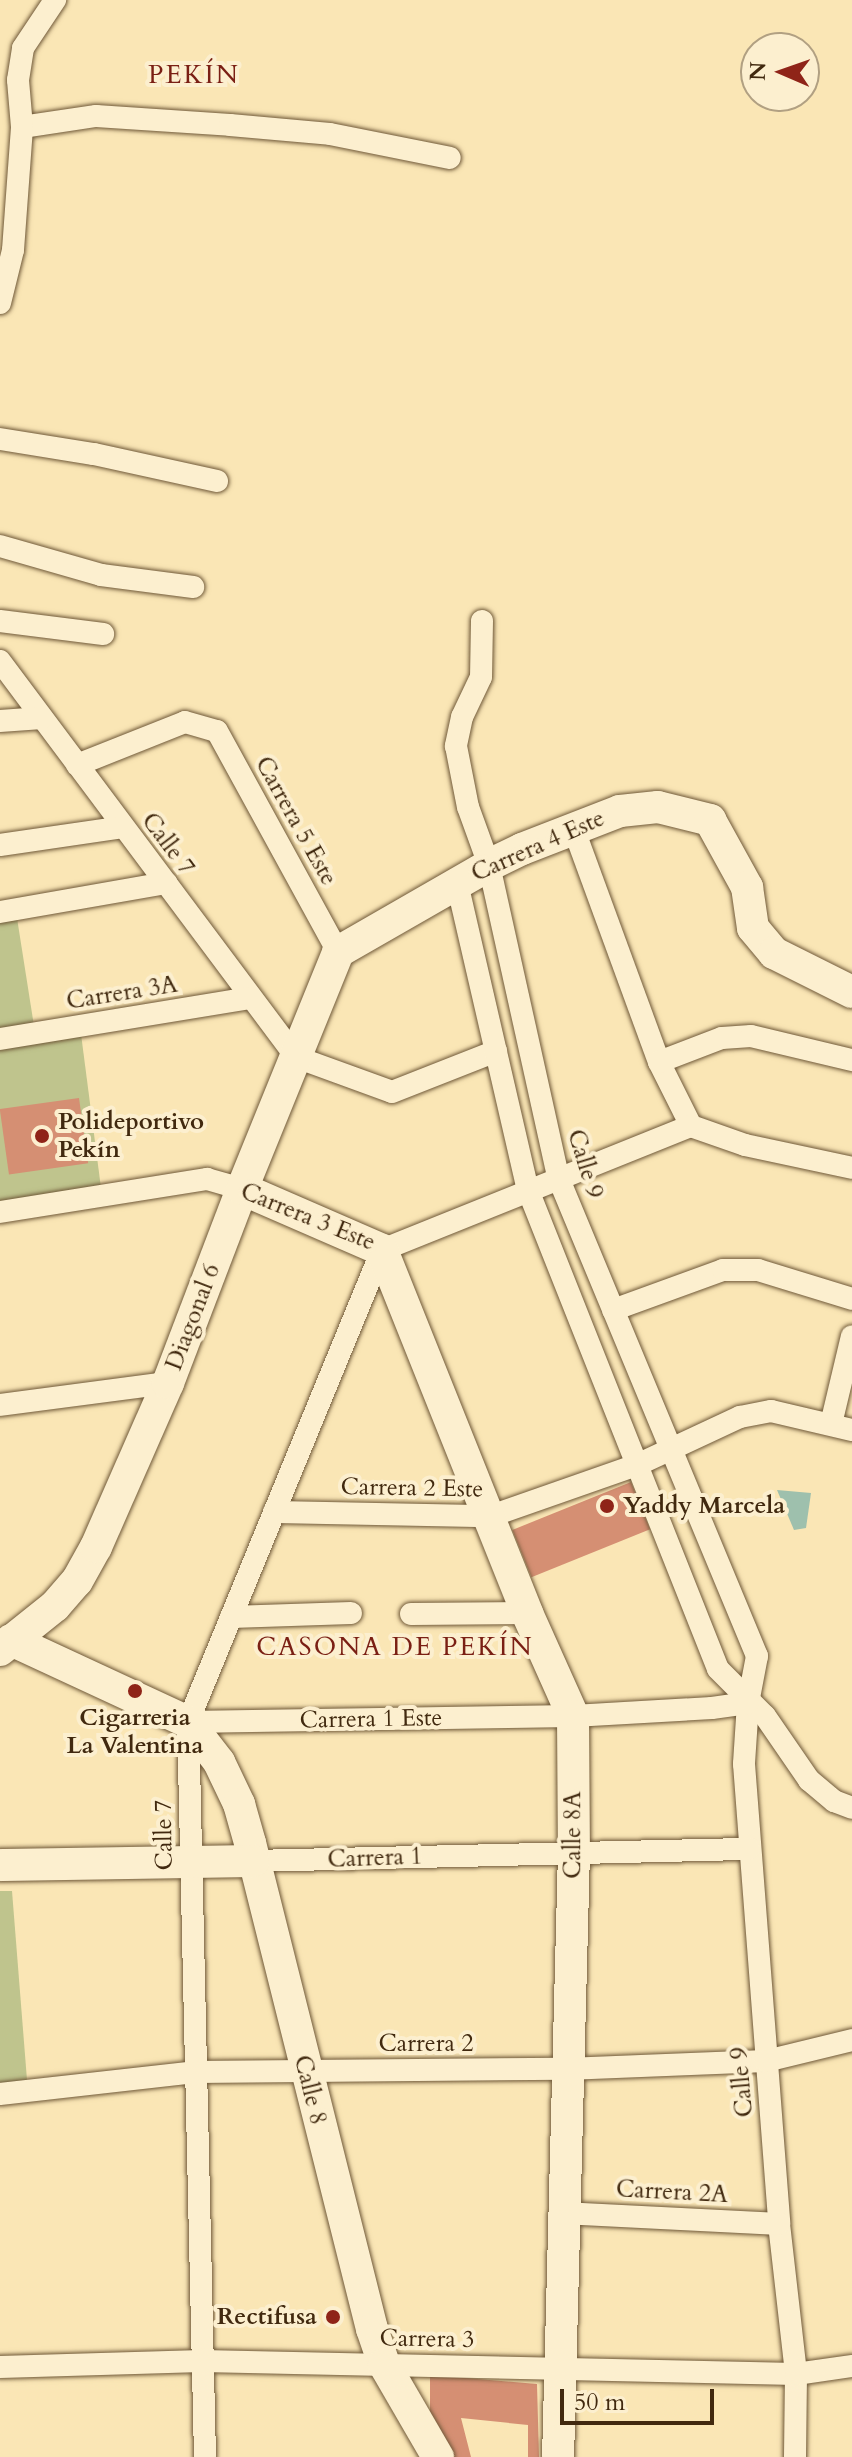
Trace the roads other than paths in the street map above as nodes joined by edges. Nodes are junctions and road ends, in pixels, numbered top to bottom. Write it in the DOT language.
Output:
graph roads {
  1 [pos="55,0"];
  2 [pos="22,127"];
  3 [pos="450,158"];
  4 [pos="8,204"];
  5 [pos="6,267"];
  6 [pos="0,303"];
  7 [pos="0,439"];
  8 [pos="217,481"];
  9 [pos="0,546"];
  10 [pos="193,587"];
  11 [pos="0,621"];
  12 [pos="482,621"];
  13 [pos="103,634"];
  14 [pos="0,661"];
  15 [pos="42,718"];
  16 [pos="0,721"];
  17 [pos="77,765"];
  18 [pos="123,827"];
  19 [pos="573,827"];
  20 [pos="0,845"];
  21 [pos="489,865"];
  22 [pos="166,883"];
  23 [pos="457,883"];
  24 [pos="0,912"];
  25 [pos="338,952"];
  26 [pos="852,992"];
  27 [pos="251,998"];
  28 [pos="0,1039"];
  29 [pos="496,1051"];
  30 [pos="296,1057"];
  31 [pos="852,1060"];
  32 [pos="659,1062"];
  33 [pos="691,1126"];
  34 [pos="852,1168"];
  35 [pos="558,1177"];
  36 [pos="242,1189"];
  37 [pos="528,1190"];
  38 [pos="0,1212"];
  39 [pos="382,1250"];
  40 [pos="852,1299"];
  41 [pos="613,1310"];
  42 [pos="852,1336"];
  43 [pos="168,1383"];
  44 [pos="0,1405"];
  45 [pos="842,1427"];
  46 [pos="671,1450"];
  47 [pos="637,1465"];
  48 [pos="274,1512"];
  49 [pos="491,1516"];
  50 [pos="351,1613"];
  51 [pos="527,1613"];
  52 [pos="411,1614"];
  53 [pos="231,1617"];
  54 [pos="6,1645"];
  55 [pos="748,1703"];
  56 [pos="573,1716"];
  57 [pos="188,1722"];
  58 [pos="852,1808"];
  59 [pos="749,1849"];
  60 [pos="574,1852"];
  61 [pos="253,1861"];
  62 [pos="191,1862"];
  63 [pos="0,1865"];
  64 [pos="852,2040"];
  65 [pos="766,2061"];
  66 [pos="566,2069"];
  67 [pos="306,2071"];
  68 [pos="195,2072"];
  69 [pos="0,2094"];
  70 [pos="563,2213"];
  71 [pos="779,2224"];
  72 [pos="202,2361"];
  73 [pos="384,2364"];
  74 [pos="852,2366"];
  75 [pos="0,2367"];
  76 [pos="558,2369"];
  77 [pos="796,2374"];
  78 [pos="205,2457"];
  79 [pos="438,2457"];
  80 [pos="558,2457"];
  81 [pos="795,2457"];
  1 -- 2 [label="street"];
  2 -- 3 [label="street"];
  2 -- 4 [label="street"];
  4 -- 5 [label="street"];
  5 -- 6 [label="street"];
  7 -- 8 [label="street"];
  9 -- 10 [label="street"];
  11 -- 13 [label="street"];
  12 -- 21 [label="street, Calle 9"];
  14 -- 15 [label="street, Calle 7"];
  15 -- 16 [label="street"];
  15 -- 17 [label="street, Calle 7"];
  17 -- 18 [label="street, Calle 7"];
  17 -- 25 [label="street, Carrera 5 Este"];
  18 -- 20 [label="street"];
  18 -- 22 [label="street, Calle 7"];
  19 -- 21 [label="main road, Carrera 4 Este"];
  19 -- 26 [label="main road, Carrera 4 Este"];
  19 -- 32 [label="street"];
  21 -- 23 [label="main road, Carrera 4 Este"];
  21 -- 35 [label="street, Calle 9"];
  22 -- 24 [label="street"];
  22 -- 27 [label="street, Calle 7"];
  23 -- 25 [label="main road, Carrera 4 Este"];
  23 -- 29 [label="street"];
  25 -- 30 [label="main road, Diagonal 6"];
  27 -- 28 [label="street, Carrera 3A"];
  27 -- 30 [label="street, Calle 7"];
  29 -- 30 [label="street"];
  29 -- 37 [label="street"];
  30 -- 36 [label="main road, Diagonal 6"];
  31 -- 32 [label="street"];
  32 -- 33 [label="street"];
  33 -- 34 [label="street"];
  33 -- 35 [label="street, Carrera 3 Este"];
  35 -- 37 [label="street, Carrera 3 Este"];
  35 -- 41 [label="street, Calle 9"];
  36 -- 38 [label="street, Carrera 3 Este"];
  36 -- 39 [label="main road, Carrera 3 Este"];
  36 -- 43 [label="main road, Diagonal 6"];
  37 -- 39 [label="street, Carrera 3 Este"];
  37 -- 47 [label="street"];
  39 -- 48 [label="street, Calle 7"];
  39 -- 49 [label="main road, Calle 8A"];
  40 -- 41 [label="street"];
  41 -- 46 [label="street, Calle 9"];
  42 -- 45 [label="street"];
  43 -- 44 [label="street"];
  43 -- 54 [label="main road, Diagonal 6"];
  45 -- 46 [label="street, Carrera 2 Este"];
  46 -- 47 [label="street, Carrera 2 Este"];
  46 -- 55 [label="street, Calle 9"];
  47 -- 49 [label="street, Carrera 2 Este"];
  47 -- 55 [label="street"];
  48 -- 49 [label="street, Carrera 2 Este"];
  48 -- 53 [label="street, Calle 7"];
  49 -- 51 [label="main road, Calle 8A"];
  50 -- 53 [label="street"];
  51 -- 52 [label="street"];
  51 -- 56 [label="main road, Calle 8A"];
  53 -- 57 [label="street, Calle 7"];
  54 -- 57 [label="main road, Carrera 1 Este"];
  55 -- 56 [label="street, Carrera 1 Este"];
  55 -- 58 [label="street"];
  55 -- 59 [label="street, Calle 9"];
  56 -- 57 [label="street, Carrera 1 Este"];
  56 -- 60 [label="main road, Calle 8A"];
  57 -- 61 [label="main road, Calle 8"];
  57 -- 62 [label="street, Calle 7"];
  59 -- 60 [label="street, Carrera 1"];
  59 -- 65 [label="street, Calle 9"];
  60 -- 61 [label="street, Carrera 1"];
  60 -- 66 [label="main road, Calle 8A"];
  61 -- 62 [label="main road, Carrera 1"];
  61 -- 67 [label="main road, Calle 8"];
  62 -- 63 [label="main road, Carrera 1"];
  62 -- 68 [label="street, Calle 7"];
  64 -- 65 [label="street, Carrera 2"];
  65 -- 66 [label="street, Carrera 2"];
  65 -- 71 [label="street, Calle 9"];
  66 -- 67 [label="street, Carrera 2"];
  66 -- 70 [label="main road, Calle 8A"];
  67 -- 68 [label="street, Carrera 2"];
  67 -- 73 [label="main road, Calle 8"];
  68 -- 69 [label="street, Carrera 2"];
  68 -- 72 [label="street, Calle 7"];
  70 -- 71 [label="street, Carrera 2A"];
  70 -- 76 [label="main road, Calle 8A"];
  71 -- 77 [label="street, Calle 9"];
  72 -- 73 [label="street, Carrera 3"];
  72 -- 75 [label="street, Carrera 3"];
  72 -- 78 [label="street, Calle 7"];
  73 -- 76 [label="street, Carrera 3"];
  73 -- 79 [label="main road, Calle 8"];
  74 -- 77 [label="street, Carrera 3"];
  76 -- 77 [label="street, Carrera 3"];
  76 -- 80 [label="main road, Calle 8A"];
  77 -- 81 [label="street, Calle 9"];
}
